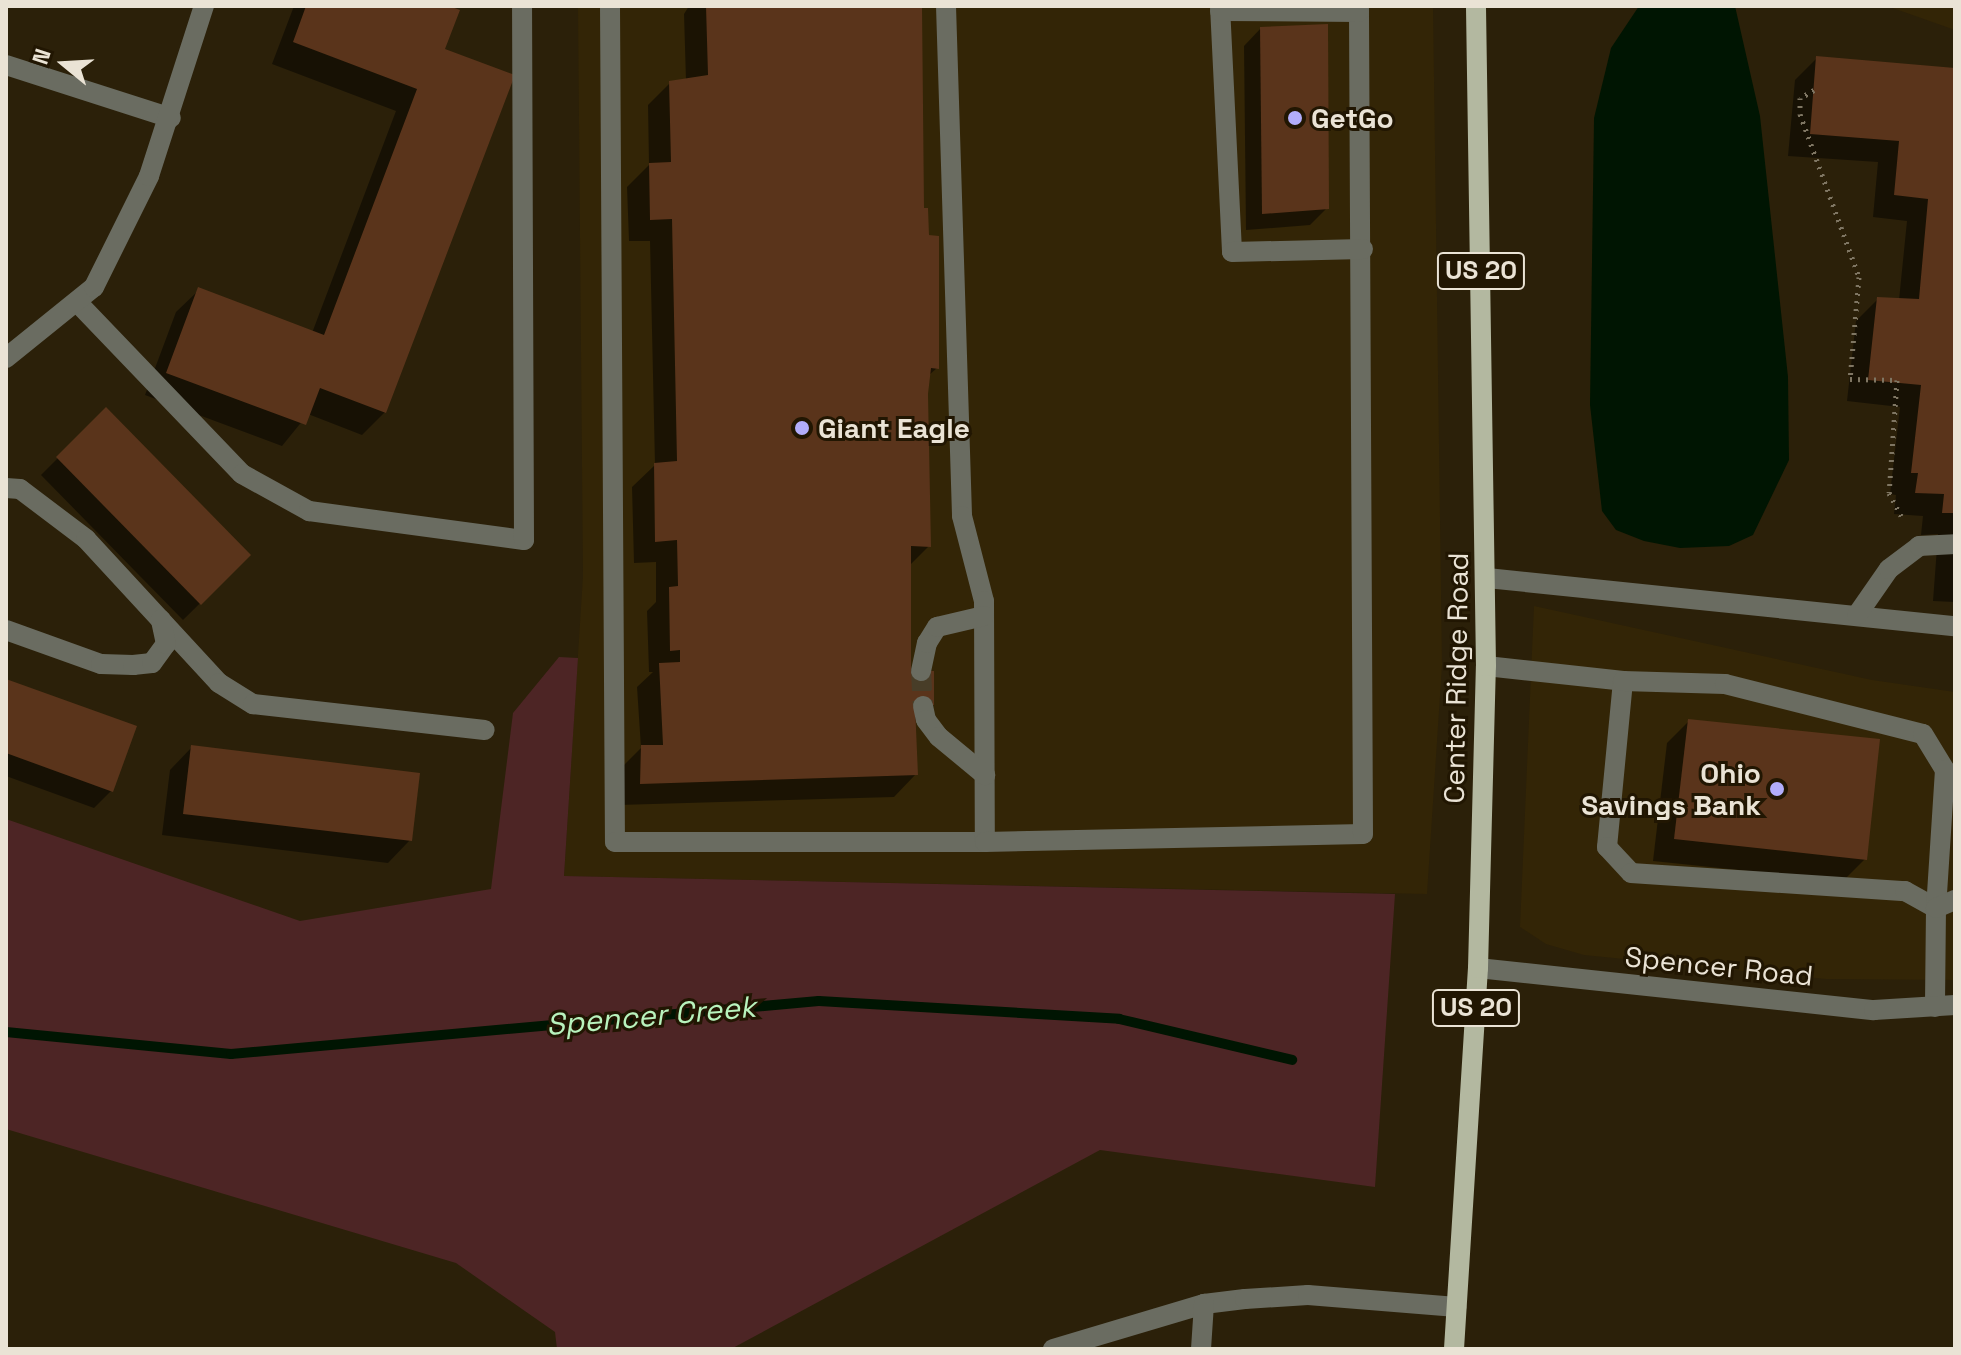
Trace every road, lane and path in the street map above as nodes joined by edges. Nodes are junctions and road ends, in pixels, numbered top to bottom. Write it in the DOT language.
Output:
graph roads {
  1 [pos="204,6"];
  2 [pos="522,6"];
  3 [pos="610,6"];
  4 [pos="946,6"];
  5 [pos="1476,6"];
  6 [pos="1220,8"];
  7 [pos="1359,9"];
  8 [pos="6,65"];
  9 [pos="1814,90"];
  10 [pos="171,118"];
  11 [pos="1363,249"];
  12 [pos="77,302"];
  13 [pos="6,358"];
  14 [pos="6,488"];
  15 [pos="1901,516"];
  16 [pos="1955,544"];
  17 [pos="1487,578"];
  18 [pos="1857,615"];
  19 [pos="984,616"];
  20 [pos="161,620"];
  21 [pos="1955,626"];
  22 [pos="6,630"];
  23 [pos="1486,666"];
  24 [pos="921,671"];
  25 [pos="1623,681"];
  26 [pos="923,706"];
  27 [pos="485,730"];
  28 [pos="985,775"];
  29 [pos="1950,794"];
  30 [pos="985,842"];
  31 [pos="1945,904"];
  32 [pos="1478,968"];
  33 [pos="1945,1006"];
  34 [pos="1204,1304"];
  35 [pos="1457,1307"];
  36 [pos="1053,1349"];
  37 [pos="1201,1349"];
  38 [pos="1454,1349"];
  1 -- 10 [label="street"];
  2 -- 12 [label="street"];
  3 -- 30 [label="street"];
  4 -- 19 [label="street"];
  5 -- 17 [label="main road, Center Ridge Road / US 20"];
  6 -- 7 [label="street"];
  6 -- 11 [label="street"];
  7 -- 11 [label="street"];
  8 -- 10 [label="street"];
  9 -- 15 [label="path"];
  10 -- 12 [label="street"];
  11 -- 30 [label="street"];
  12 -- 13 [label="street"];
  14 -- 20 [label="street"];
  16 -- 18 [label="street"];
  17 -- 18 [label="street"];
  17 -- 23 [label="main road, Center Ridge Road / US 20"];
  18 -- 21 [label="street"];
  19 -- 24 [label="street"];
  19 -- 28 [label="street"];
  20 -- 22 [label="street"];
  20 -- 27 [label="street"];
  23 -- 25 [label="street"];
  23 -- 32 [label="main road, Center Ridge Road / US 20"];
  25 -- 29 [label="street"];
  25 -- 31 [label="street"];
  26 -- 28 [label="street"];
  28 -- 30 [label="street"];
  29 -- 31 [label="street"];
  31 -- 33 [label="street"];
  32 -- 33 [label="street, Spencer Road"];
  32 -- 35 [label="main road, Center Ridge Road / US 20"];
  34 -- 35 [label="street"];
  34 -- 36 [label="street"];
  34 -- 37 [label="street"];
  35 -- 38 [label="main road, Center Ridge Road / US 20"];
}
